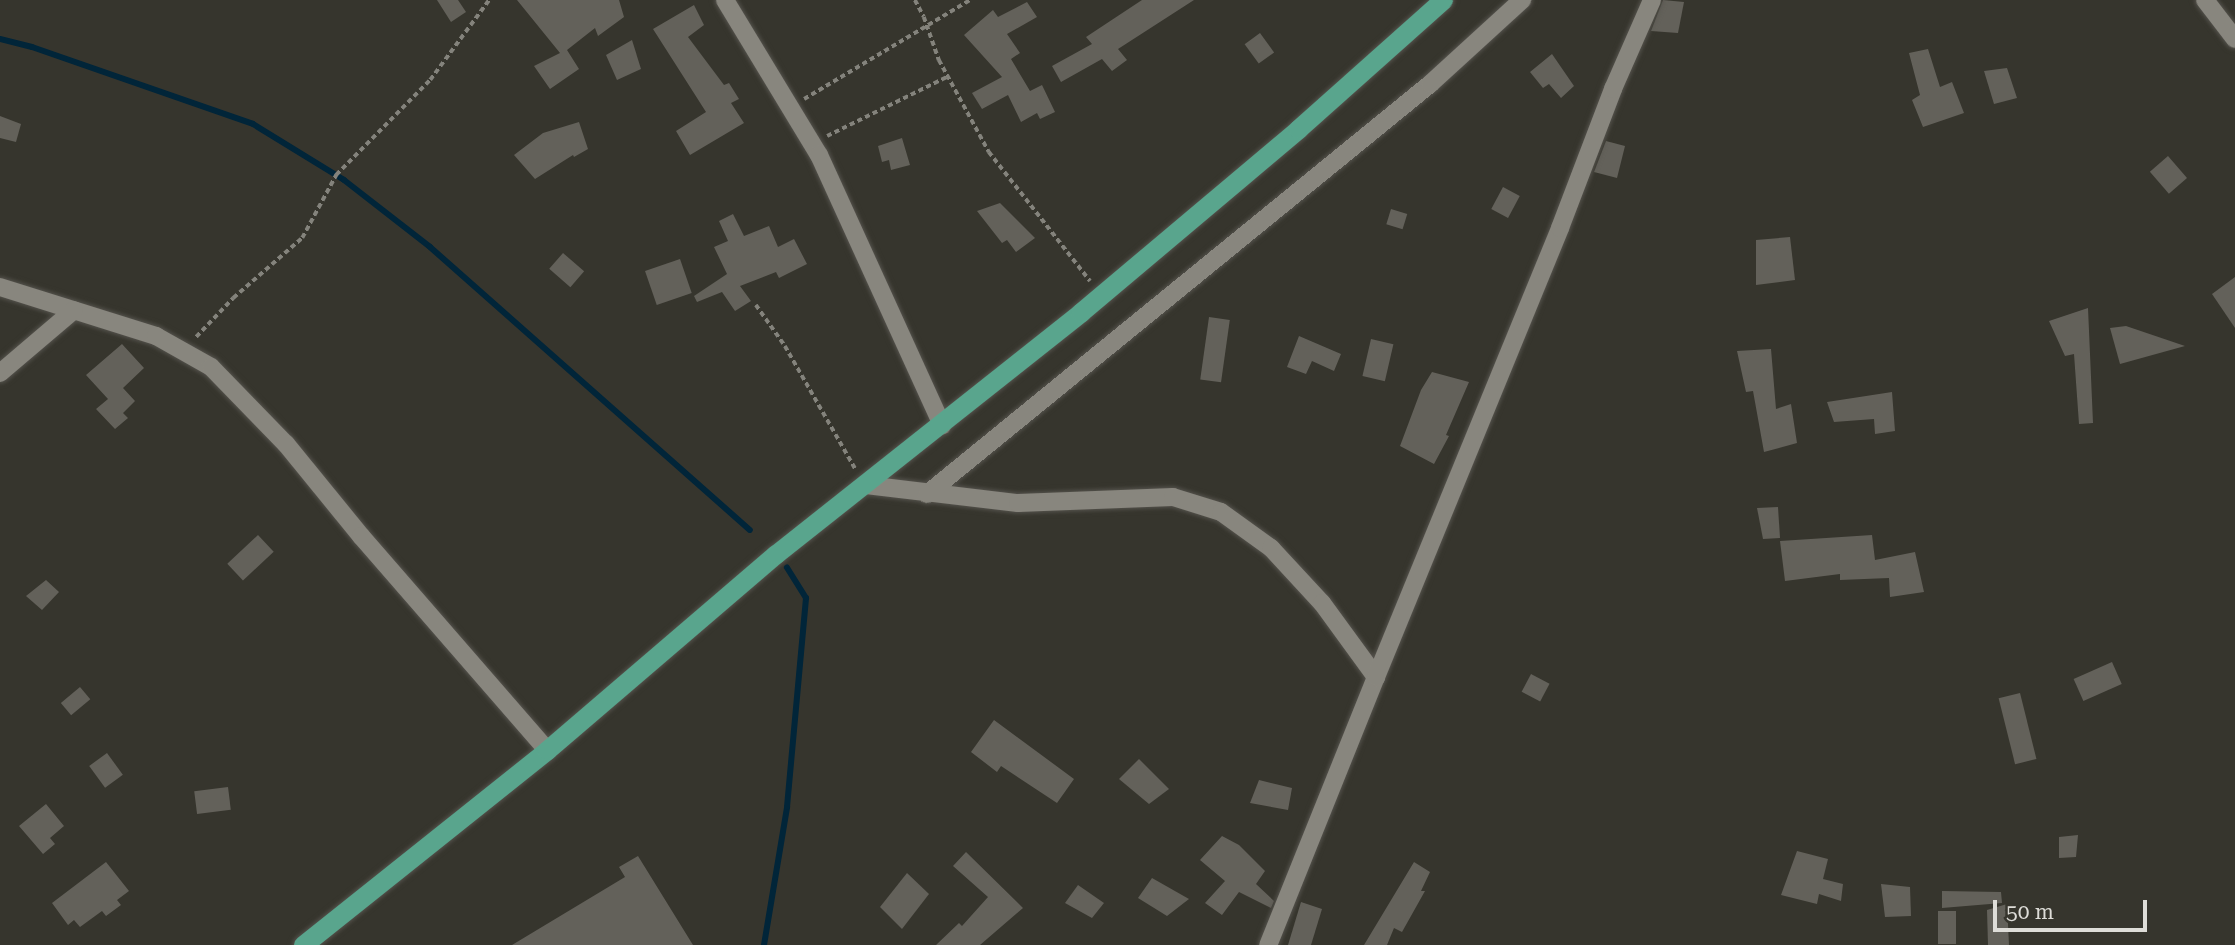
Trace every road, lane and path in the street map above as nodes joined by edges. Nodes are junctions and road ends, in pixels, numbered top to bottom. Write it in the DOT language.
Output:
graph roads {
  1 [pos="489,0"];
  2 [pos="725,0"];
  3 [pos="915,0"];
  4 [pos="971,0"];
  5 [pos="1443,0"];
  6 [pos="1522,0"];
  7 [pos="1652,0"];
  8 [pos="2205,0"];
  9 [pos="2235,39"];
  10 [pos="947,77"];
  11 [pos="789,106"];
  12 [pos="812,143"];
  13 [pos="0,287"];
  14 [pos="1096,289"];
  15 [pos="756,305"];
  16 [pos="74,310"];
  17 [pos="183,351"];
  18 [pos="0,373"];
  19 [pos="942,425"];
  20 [pos="866,485"];
  21 [pos="927,494"];
  22 [pos="1376,677"];
  23 [pos="547,750"];
  24 [pos="303,945"];
  25 [pos="1268,945"];
  1 -- 17 [label="path"];
  2 -- 11 [label="street"];
  3 -- 10 [label="path"];
  4 -- 11 [label="path"];
  5 -- 19 [label="highway"];
  6 -- 21 [label="street"];
  7 -- 22 [label="street"];
  8 -- 9 [label="street"];
  10 -- 12 [label="path"];
  10 -- 14 [label="path"];
  11 -- 12 [label="street"];
  12 -- 19 [label="street"];
  13 -- 16 [label="street"];
  15 -- 20 [label="path"];
  16 -- 17 [label="street"];
  16 -- 18 [label="street"];
  17 -- 23 [label="street"];
  19 -- 20 [label="highway"];
  20 -- 21 [label="street"];
  20 -- 23 [label="highway"];
  21 -- 22 [label="street"];
  22 -- 25 [label="street"];
  23 -- 24 [label="highway"];
}
